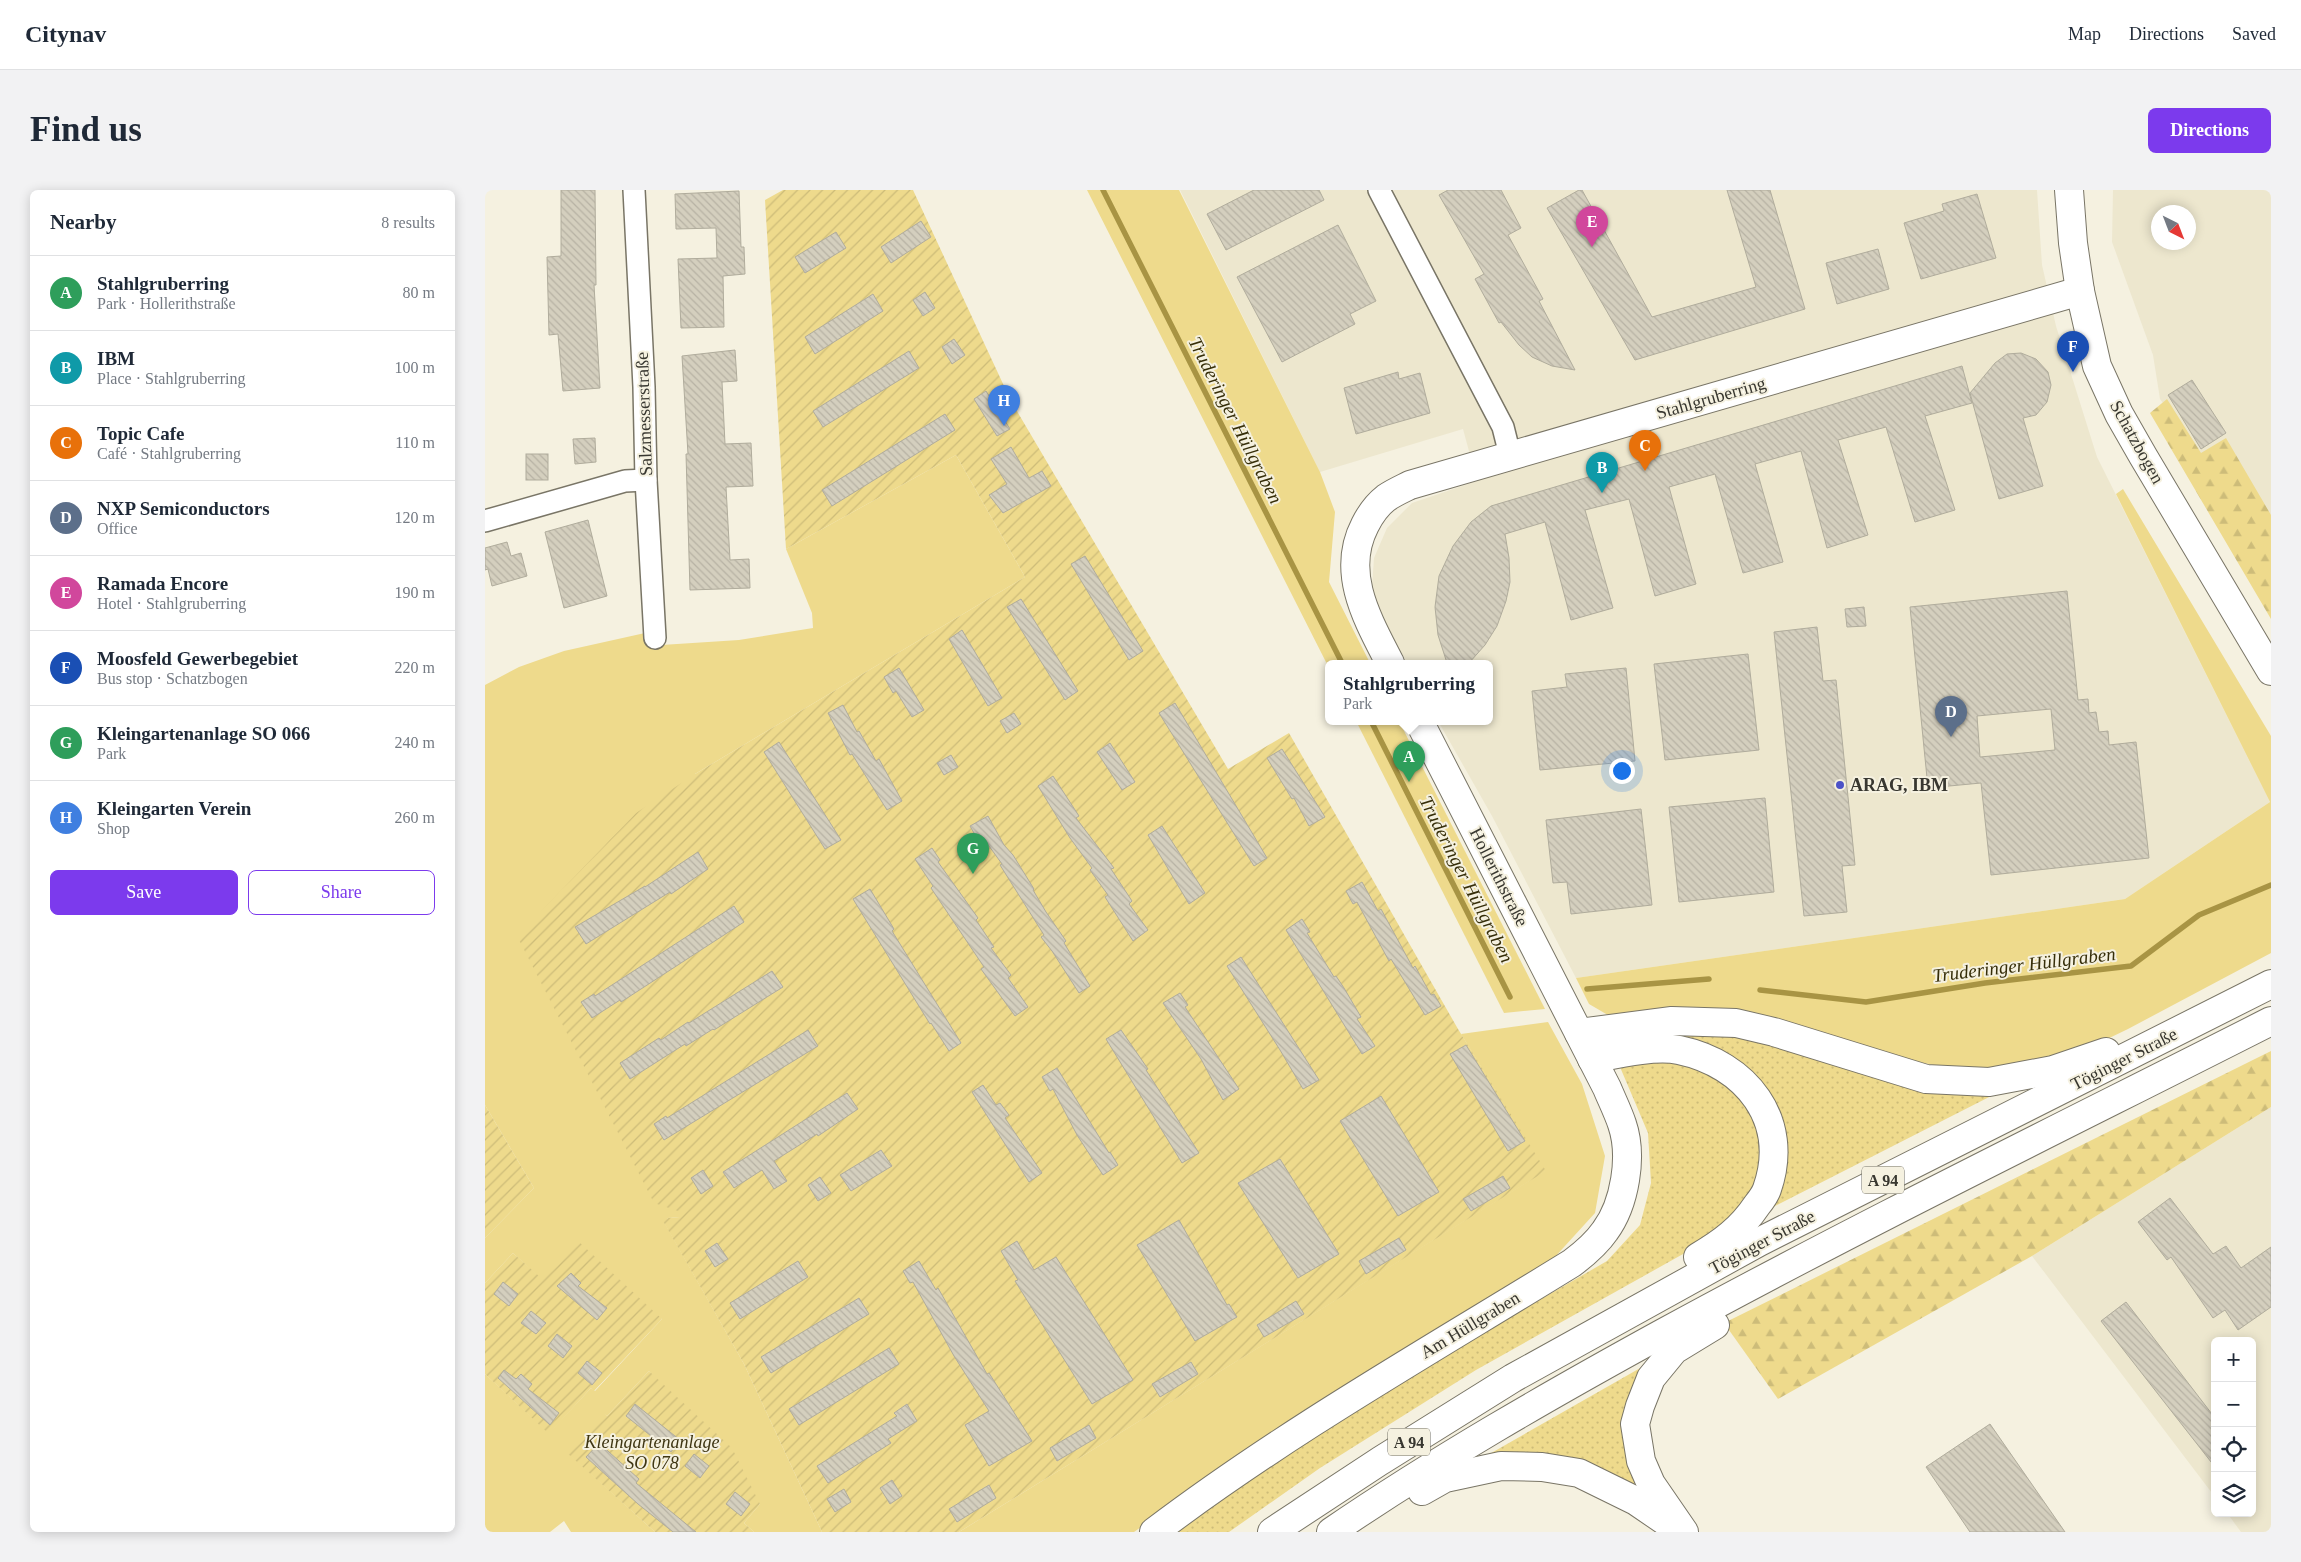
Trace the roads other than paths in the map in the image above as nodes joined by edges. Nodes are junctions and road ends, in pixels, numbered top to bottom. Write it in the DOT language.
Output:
graph roads {
  1 [pos="634,190"];
  2 [pos="1379,190"];
  3 [pos="2069,190"];
  4 [pos="2080,291"];
  5 [pos="1510,455"];
  6 [pos="646,480"];
  7 [pos="485,522"];
  8 [pos="655,638"];
  9 [pos="1388,660"];
  10 [pos="2271,671"];
  11 [pos="1421,725"];
  12 [pos="2271,984"];
  13 [pos="2219,1010"];
  14 [pos="2271,1022"];
  15 [pos="1579,1033"];
  16 [pos="1592,1059"];
  17 [pos="1789,1264"];
  18 [pos="1550,1358"];
  19 [pos="1371,1505"];
  20 [pos="1154,1532"];
  21 [pos="1272,1532"];
  22 [pos="1331,1532"];
  23 [pos="1683,1532"];
  1 -- 6 [label="street, Salzmesserstraße"];
  2 -- 5 [label="street"];
  3 -- 4 [label="main road, Schatzbogen"];
  4 -- 5 [label="main road, Stahlgruberring"];
  4 -- 10 [label="main road, Schatzbogen"];
  5 -- 9 [label="main road"];
  6 -- 7 [label="street"];
  6 -- 8 [label="street, Salzmesserstraße"];
  11 -- 15 [label="main road, Hollerithstraße"];
  12 -- 13 [label="main road, Töginger Straße / A 94"];
  13 -- 15 [label="main road"];
  13 -- 18 [label="main road, Töginger Straße / A 94"];
  14 -- 17 [label="main road, Töginger Straße / A 94"];
  15 -- 16 [label="main road, Am Hüllgraben"];
  16 -- 18 [label="main road"];
  16 -- 20 [label="main road, Am Hüllgraben"];
  17 -- 19 [label="main road, Töginger Straße / A 94"];
  17 -- 23 [label="main road"];
  18 -- 21 [label="main road, Töginger Straße / A 94"];
  19 -- 22 [label="main road, Töginger Straße / A 94"];
  19 -- 23 [label="main road"];
}
